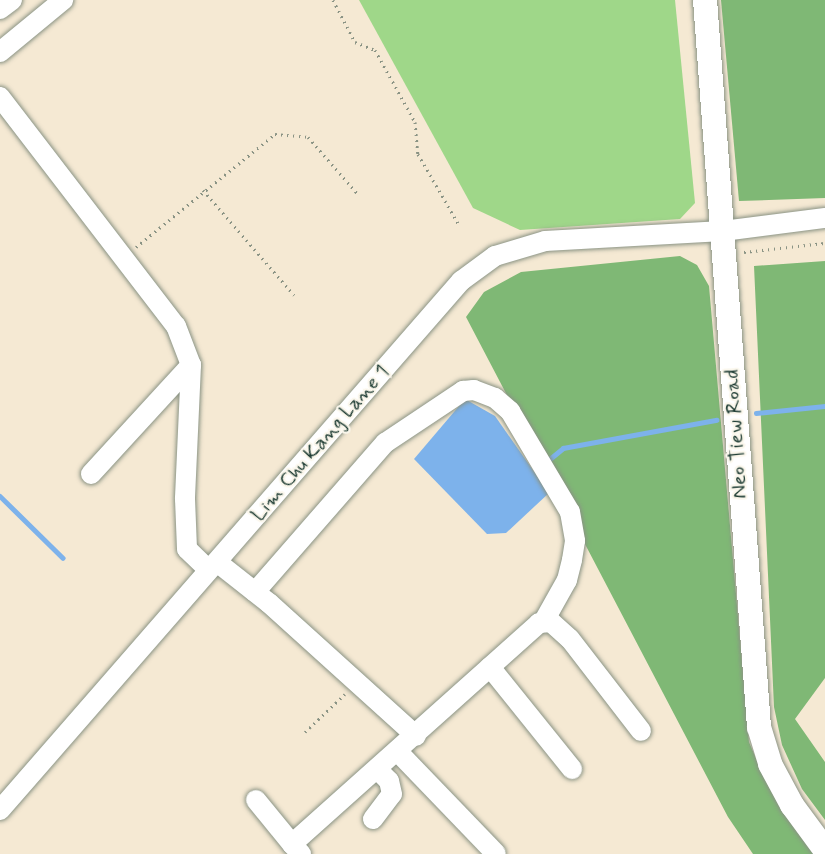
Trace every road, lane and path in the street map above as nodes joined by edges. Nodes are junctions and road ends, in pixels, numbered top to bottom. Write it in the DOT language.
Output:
graph roads {
  1 [pos="12,0"];
  2 [pos="63,0"];
  3 [pos="333,0"];
  4 [pos="705,0"];
  5 [pos="0,9"];
  6 [pos="0,52"];
  7 [pos="0,97"];
  8 [pos="203,190"];
  9 [pos="357,193"];
  10 [pos="825,218"];
  11 [pos="459,225"];
  12 [pos="723,242"];
  13 [pos="825,243"];
  14 [pos="124,257"];
  15 [pos="294,295"];
  16 [pos="191,365"];
  17 [pos="91,474"];
  18 [pos="213,566"];
  19 [pos="255,592"];
  20 [pos="544,621"];
  21 [pos="490,667"];
  22 [pos="358,683"];
  23 [pos="641,731"];
  24 [pos="305,732"];
  25 [pos="416,736"];
  26 [pos="398,752"];
  27 [pos="572,769"];
  28 [pos="377,770"];
  29 [pos="256,800"];
  30 [pos="0,810"];
  31 [pos="374,819"];
  32 [pos="296,849"];
  33 [pos="825,850"];
  34 [pos="496,854"];
  1 -- 5 [label="street"];
  2 -- 6 [label="street"];
  3 -- 11 [label="path"];
  4 -- 12 [label="main road, Neo Tiew Road"];
  7 -- 14 [label="street"];
  8 -- 9 [label="path"];
  8 -- 14 [label="path"];
  8 -- 15 [label="path"];
  10 -- 12 [label="street, Lim Chu Kang Lane 1"];
  12 -- 13 [label="path"];
  12 -- 18 [label="street, Lim Chu Kang Lane 1"];
  12 -- 33 [label="main road, Neo Tiew Road"];
  14 -- 16 [label="street"];
  16 -- 17 [label="street"];
  16 -- 18 [label="street"];
  18 -- 19 [label="street"];
  18 -- 30 [label="street, Lim Chu Kang Lane 1"];
  19 -- 20 [label="street"];
  19 -- 22 [label="street"];
  20 -- 21 [label="street"];
  20 -- 23 [label="street"];
  21 -- 25 [label="street"];
  21 -- 27 [label="street"];
  22 -- 24 [label="path"];
  22 -- 25 [label="street"];
  25 -- 26 [label="street"];
  26 -- 28 [label="street"];
  26 -- 34 [label="street"];
  28 -- 31 [label="street"];
  28 -- 32 [label="street"];
  29 -- 32 [label="street"];
}
